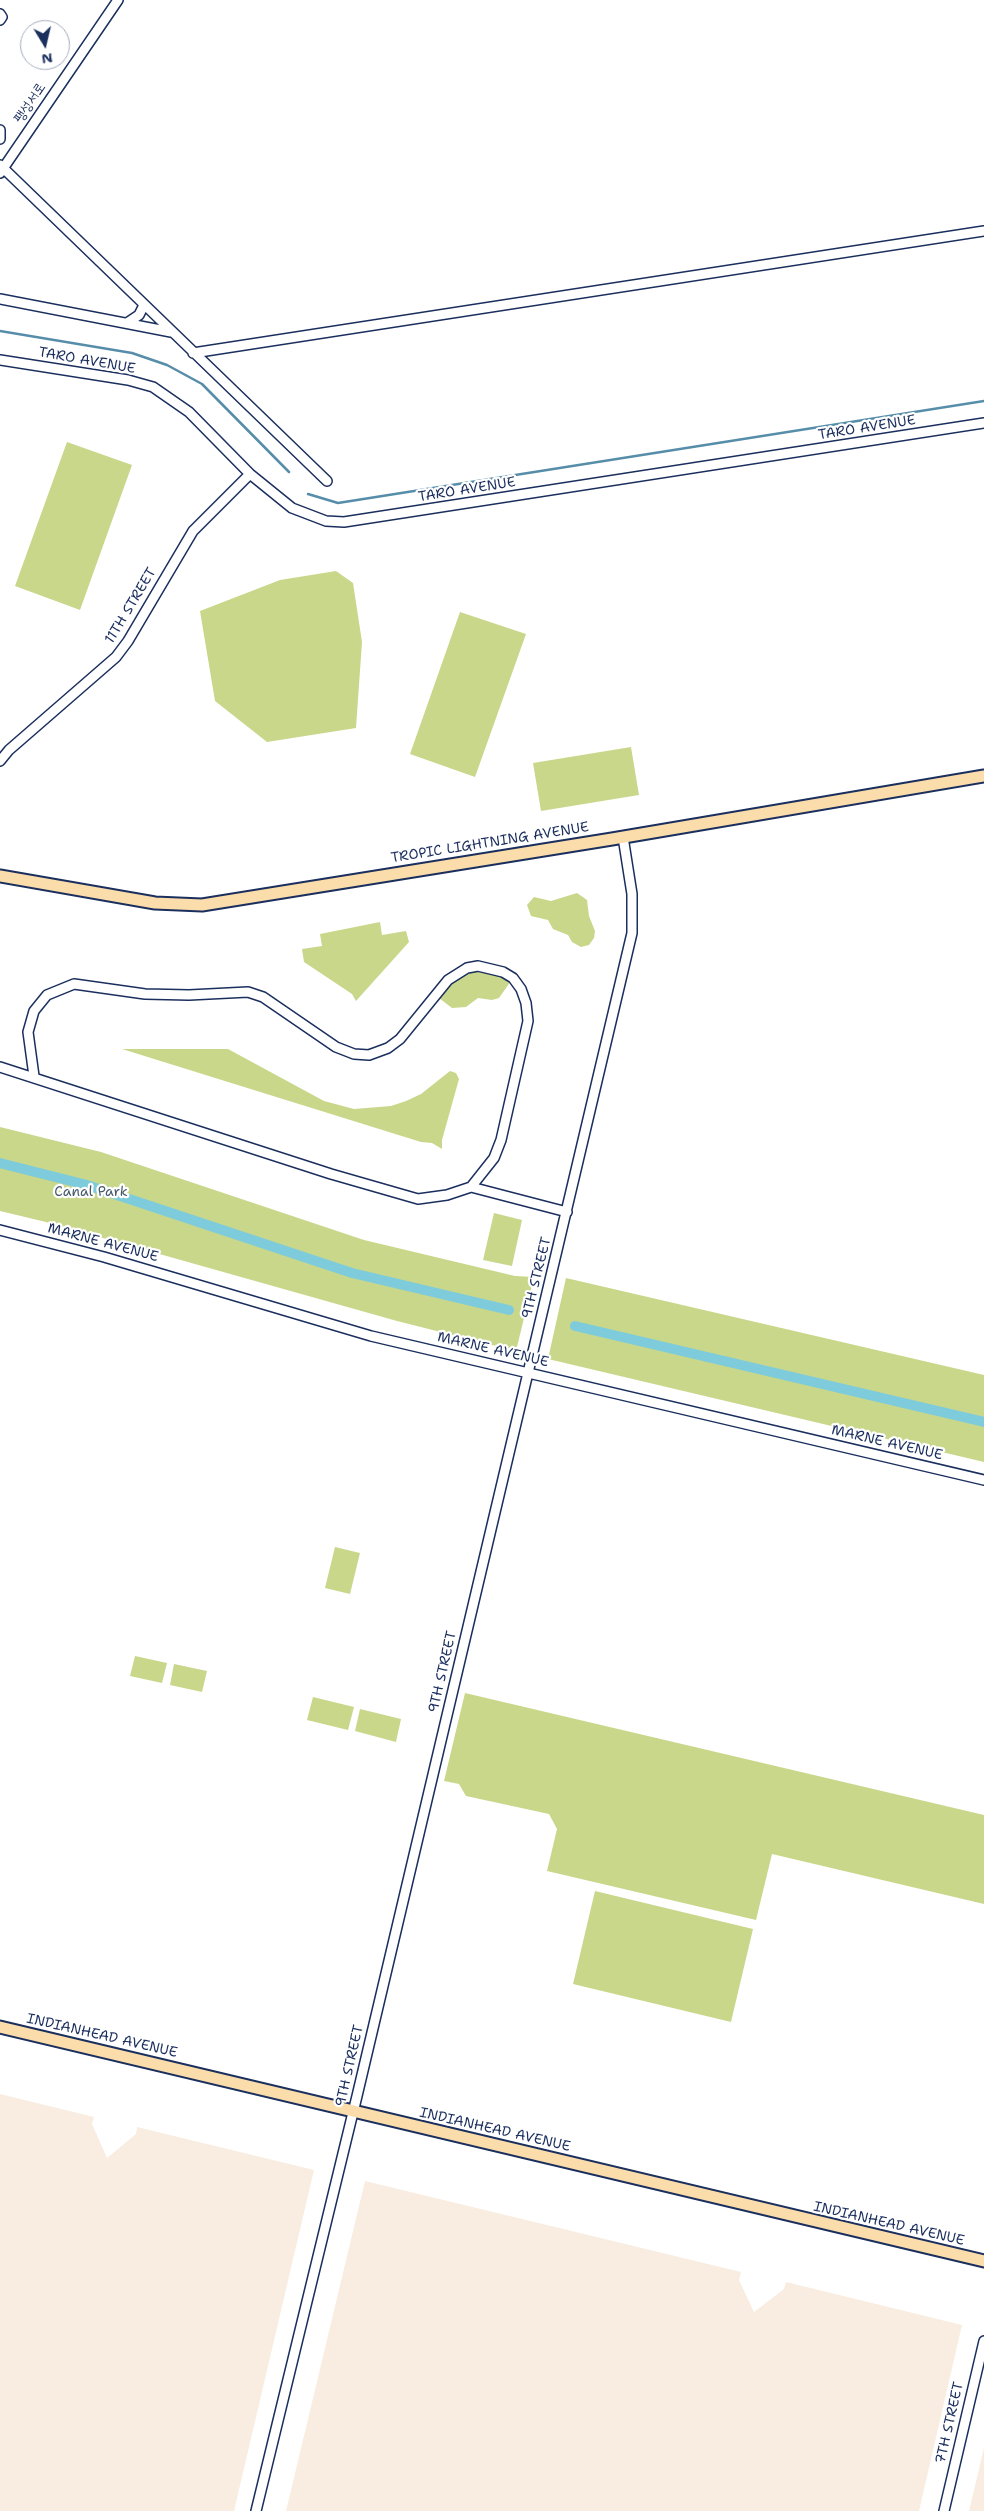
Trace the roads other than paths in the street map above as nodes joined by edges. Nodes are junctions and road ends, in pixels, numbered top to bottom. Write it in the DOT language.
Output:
graph roads {
  1 [pos="118,0"];
  2 [pos="0,14"];
  3 [pos="0,20"];
  4 [pos="0,130"];
  5 [pos="0,139"];
  6 [pos="1,169"];
  7 [pos="984,231"];
  8 [pos="0,299"];
  9 [pos="144,305"];
  10 [pos="127,323"];
  11 [pos="171,332"];
  12 [pos="193,353"];
  13 [pos="0,360"];
  14 [pos="984,423"];
  15 [pos="250,474"];
  16 [pos="326,481"];
  17 [pos="0,760"];
  18 [pos="984,776"];
  19 [pos="623,837"];
  20 [pos="0,876"];
  21 [pos="0,1066"];
  22 [pos="34,1076"];
  23 [pos="471,1187"];
  24 [pos="567,1212"];
  25 [pos="0,1230"];
  26 [pos="528,1372"];
  27 [pos="984,1480"];
  28 [pos="0,2027"];
  29 [pos="354,2111"];
  30 [pos="984,2262"];
  31 [pos="984,2341"];
  32 [pos="256,2511"];
  33 [pos="944,2511"];
  1 -- 6 [label="street, 팽성서로"];
  2 -- 3 [label="street"];
  4 -- 5 [label="street"];
  6 -- 9 [label="street"];
  7 -- 12 [label="street"];
  8 -- 10 [label="street"];
  9 -- 10 [label="street"];
  9 -- 11 [label="street"];
  10 -- 11 [label="street"];
  11 -- 12 [label="street"];
  12 -- 16 [label="street"];
  13 -- 15 [label="street, TARO AVENUE"];
  14 -- 15 [label="street, TARO AVENUE"];
  15 -- 17 [label="street, 11TH STREET"];
  18 -- 19 [label="main road, TROPIC LIGHTNING AVENUE"];
  19 -- 20 [label="main road, TROPIC LIGHTNING AVENUE"];
  19 -- 24 [label="street, 9TH STREET"];
  21 -- 22 [label="street"];
  22 -- 23 [label="street"];
  22 -- 23 [label="street"];
  23 -- 24 [label="street"];
  24 -- 26 [label="street, 9TH STREET"];
  25 -- 26 [label="street, MARNE AVENUE"];
  26 -- 27 [label="street, MARNE AVENUE"];
  26 -- 29 [label="street, 9TH STREET"];
  28 -- 29 [label="main road, INDIANHEAD AVENUE"];
  29 -- 30 [label="main road, INDIANHEAD AVENUE"];
  29 -- 32 [label="street, 9TH STREET"];
  31 -- 33 [label="street, 7TH STREET"];
}
